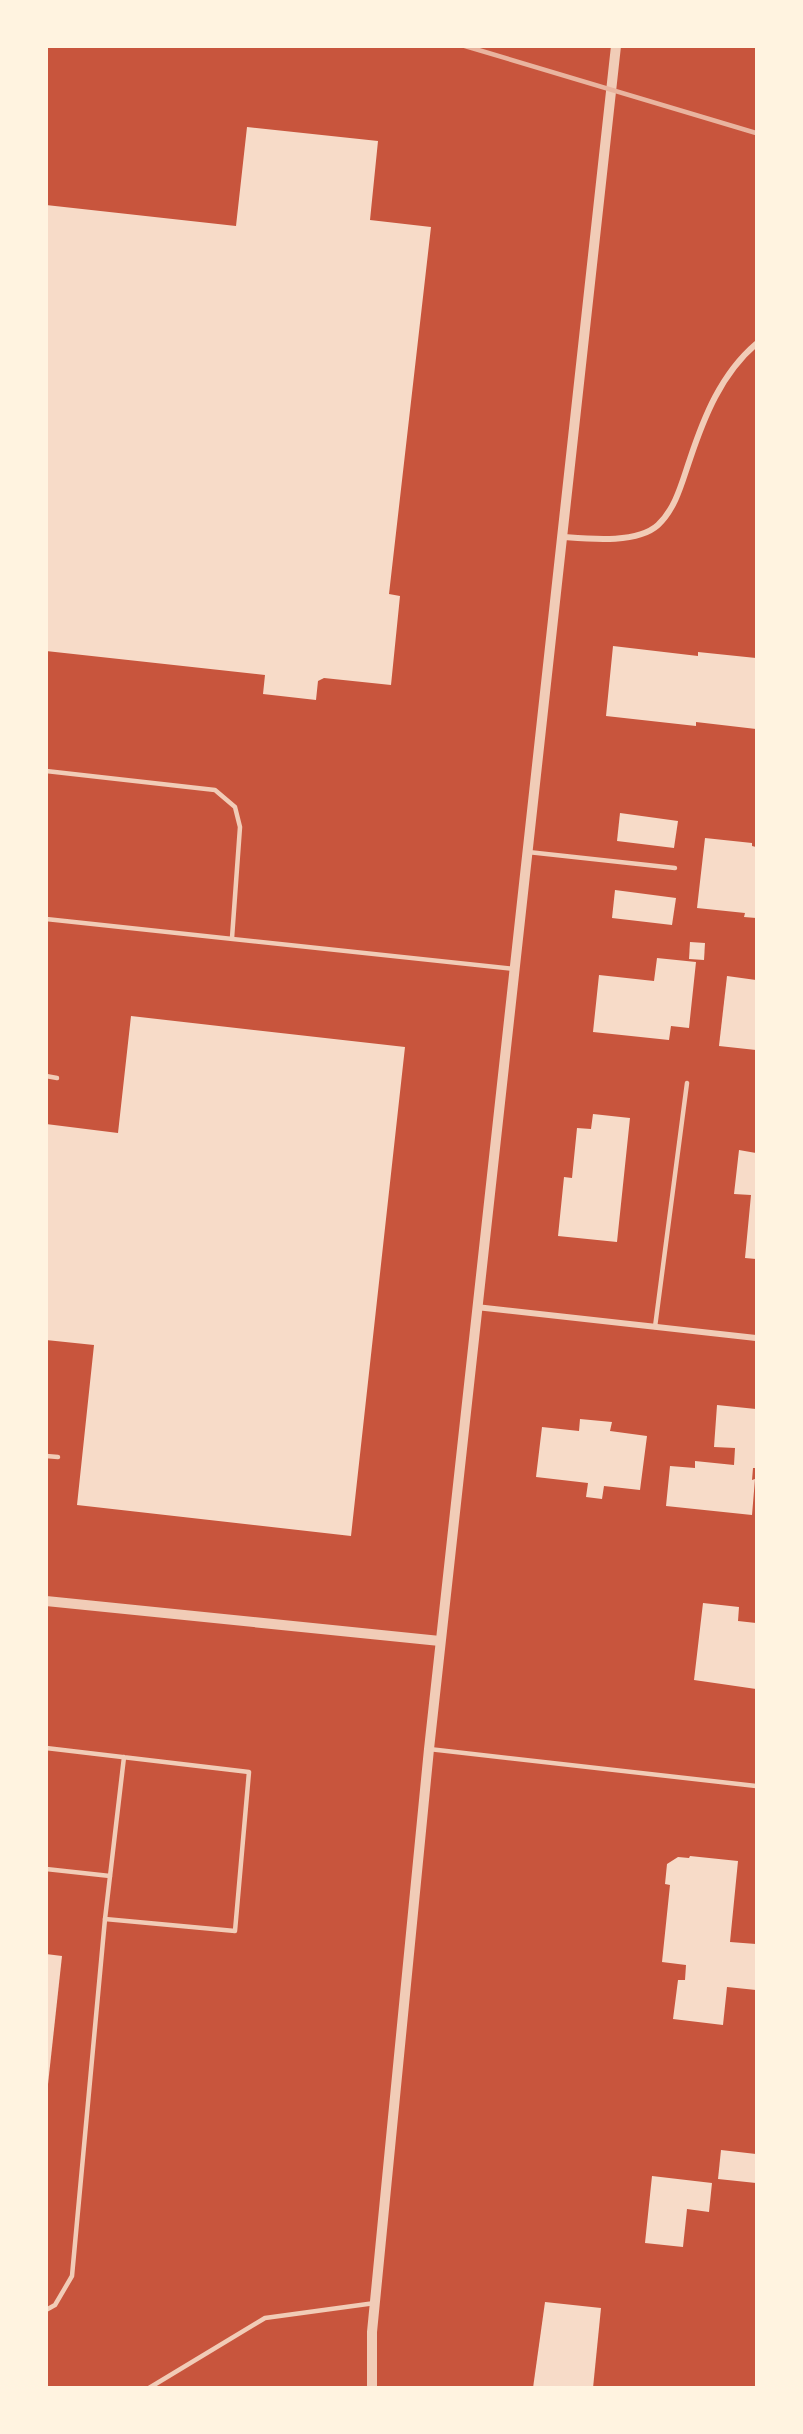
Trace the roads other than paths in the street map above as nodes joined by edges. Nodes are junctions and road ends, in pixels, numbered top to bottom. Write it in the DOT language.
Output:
graph roads {
  1 [pos="616,46"];
  2 [pos="756,345"];
  3 [pos="563,537"];
  4 [pos="46,771"];
  5 [pos="528,852"];
  6 [pos="675,868"];
  7 [pos="46,919"];
  8 [pos="232,938"];
  9 [pos="514,969"];
  10 [pos="46,1076"];
  11 [pos="57,1078"];
  12 [pos="687,1083"];
  13 [pos="476,1307"];
  14 [pos="655,1327"];
  15 [pos="756,1338"];
  16 [pos="46,1456"];
  17 [pos="58,1457"];
  18 [pos="46,1601"];
  19 [pos="440,1641"];
  20 [pos="46,1748"];
  21 [pos="429,1749"];
  22 [pos="124,1757"];
  23 [pos="756,1786"];
  24 [pos="46,1869"];
  25 [pos="110,1876"];
  26 [pos="105,1919"];
  27 [pos="375,2303"];
  28 [pos="46,2310"];
  29 [pos="149,2388"];
  30 [pos="372,2388"];
  1 -- 3 [label="street"];
  2 -- 3 [label="street"];
  3 -- 5 [label="street"];
  4 -- 8 [label="lane"];
  5 -- 6 [label="lane"];
  5 -- 9 [label="street"];
  7 -- 8 [label="lane"];
  8 -- 9 [label="lane"];
  9 -- 13 [label="street"];
  10 -- 11 [label="lane"];
  12 -- 14 [label="lane"];
  13 -- 14 [label="street"];
  13 -- 19 [label="street"];
  14 -- 15 [label="street"];
  16 -- 17 [label="lane"];
  18 -- 19 [label="street"];
  19 -- 21 [label="street"];
  20 -- 22 [label="lane"];
  21 -- 23 [label="lane"];
  21 -- 27 [label="street"];
  22 -- 25 [label="lane"];
  22 -- 26 [label="lane"];
  24 -- 25 [label="lane"];
  25 -- 26 [label="lane"];
  26 -- 28 [label="lane"];
  27 -- 29 [label="lane"];
  27 -- 30 [label="street"];
}
